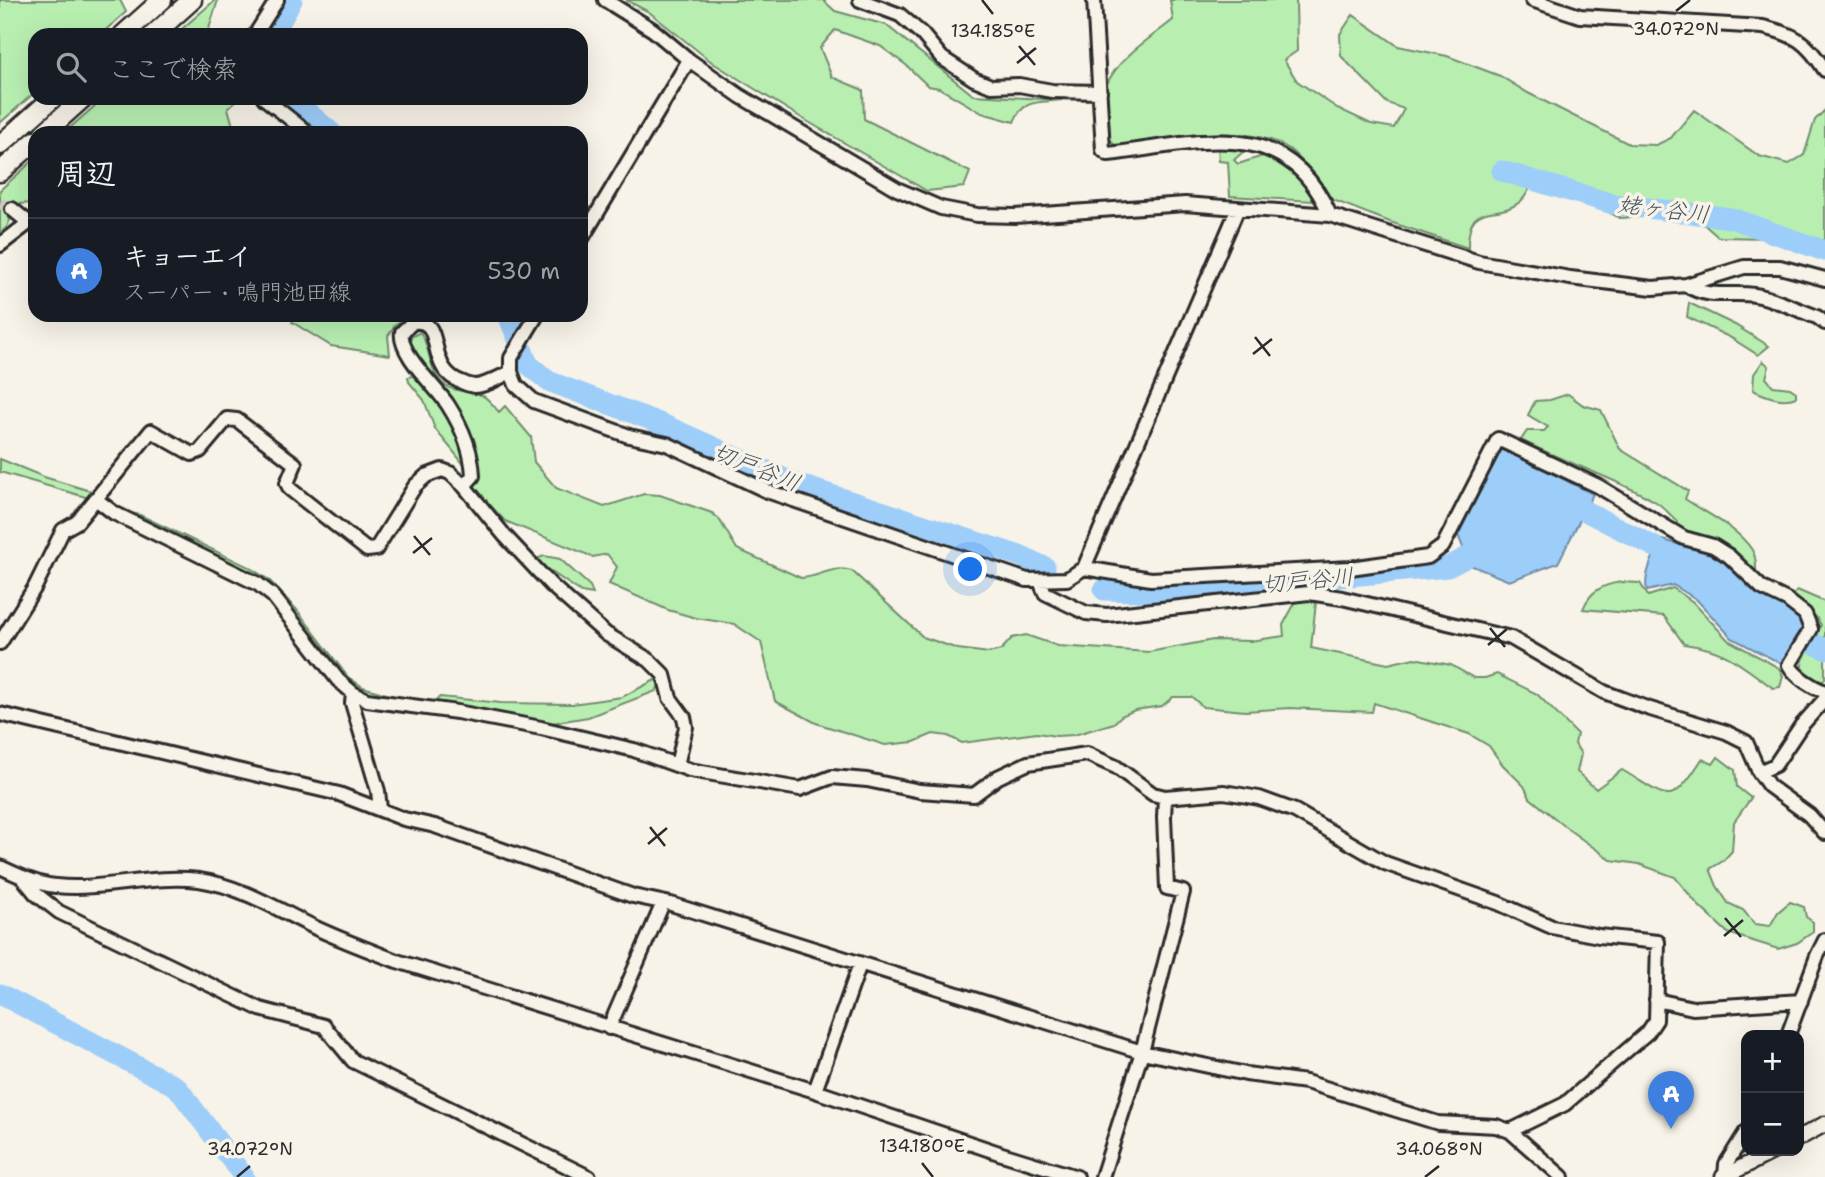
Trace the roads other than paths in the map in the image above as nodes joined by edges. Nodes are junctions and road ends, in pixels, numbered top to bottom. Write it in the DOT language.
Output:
graph roads {
  1 [pos="162,0"];
  2 [pos="192,0"];
  3 [pos="277,0"];
  4 [pos="605,0"];
  5 [pos="860,0"];
  6 [pos="1094,0"];
  7 [pos="1531,0"];
  8 [pos="131,28"];
  9 [pos="161,28"];
  10 [pos="259,28"];
  11 [pos="690,60"];
  12 [pos="1825,70"];
  13 [pos="1100,92"];
  14 [pos="45,105"];
  15 [pos="75,105"];
  16 [pos="273,105"];
  17 [pos="52,126"];
  18 [pos="299,126"];
  19 [pos="0,145"];
  20 [pos="28,147"];
  21 [pos="0,172"];
  22 [pos="1238,208"];
  23 [pos="12,209"];
  24 [pos="1330,215"];
  25 [pos="28,218"];
  26 [pos="28,223"];
  27 [pos="588,228"];
  28 [pos="0,245"];
  29 [pos="1825,279"];
  30 [pos="1686,285"];
  31 [pos="533,322"];
  32 [pos="1825,323"];
  33 [pos="512,373"];
  34 [pos="464,486"];
  35 [pos="97,500"];
  36 [pos="1084,568"];
  37 [pos="1040,581"];
  38 [pos="0,643"];
  39 [pos="1825,692"];
  40 [pos="353,693"];
  41 [pos="1825,699"];
  42 [pos="0,714"];
  43 [pos="677,765"];
  44 [pos="1759,772"];
  45 [pos="1165,797"];
  46 [pos="380,809"];
  47 [pos="1825,833"];
  48 [pos="0,867"];
  49 [pos="22,877"];
  50 [pos="663,903"];
  51 [pos="1825,940"];
  52 [pos="860,964"];
  53 [pos="1657,1000"];
  54 [pos="1801,1001"];
  55 [pos="609,1028"];
  56 [pos="1790,1030"];
  57 [pos="1142,1052"];
  58 [pos="815,1091"];
  59 [pos="1825,1124"];
  60 [pos="1510,1131"];
  61 [pos="1804,1135"];
  62 [pos="1741,1140"];
  63 [pos="1764,1156"];
  64 [pos="1724,1176"];
  65 [pos="589,1177"];
  66 [pos="1077,1177"];
  67 [pos="1102,1177"];
  68 [pos="1562,1177"];
  1 -- 8 [label="highway"];
  2 -- 9 [label="highway"];
  3 -- 10 [label="street"];
  4 -- 11 [label="street"];
  5 -- 13 [label="street"];
  6 -- 13 [label="street"];
  7 -- 12 [label="street"];
  11 -- 22 [label="street"];
  11 -- 27 [label="street"];
  13 -- 24 [label="street"];
  14 -- 19 [label="highway"];
  15 -- 17 [label="highway"];
  16 -- 18 [label="street"];
  20 -- 21 [label="highway"];
  22 -- 24 [label="street"];
  22 -- 36 [label="street"];
  23 -- 25 [label="street"];
  24 -- 30 [label="street"];
  26 -- 28 [label="street"];
  29 -- 30 [label="street"];
  30 -- 32 [label="street"];
  31 -- 33 [label="street"];
  33 -- 34 [label="street"];
  33 -- 37 [label="street"];
  34 -- 35 [label="street"];
  34 -- 43 [label="street"];
  35 -- 38 [label="street"];
  35 -- 40 [label="street"];
  36 -- 37 [label="street"];
  36 -- 39 [label="street"];
  37 -- 44 [label="street"];
  40 -- 43 [label="street"];
  40 -- 46 [label="street"];
  41 -- 44 [label="street"];
  42 -- 46 [label="street"];
  43 -- 45 [label="street"];
  44 -- 47 [label="street"];
  45 -- 53 [label="street"];
  45 -- 57 [label="street"];
  46 -- 50 [label="street"];
  48 -- 49 [label="street"];
  49 -- 55 [label="street"];
  49 -- 65 [label="street"];
  50 -- 52 [label="street"];
  50 -- 55 [label="street"];
  51 -- 54 [label="street"];
  52 -- 57 [label="street"];
  52 -- 58 [label="street"];
  53 -- 54 [label="street"];
  53 -- 60 [label="street"];
  54 -- 56 [label="street"];
  55 -- 58 [label="street"];
  57 -- 60 [label="street"];
  57 -- 67 [label="street"];
  58 -- 66 [label="street"];
  59 -- 61 [label="main road"];
  60 -- 68 [label="street"];
  62 -- 64 [label="street"];
  63 -- 64 [label="main road"];
}
